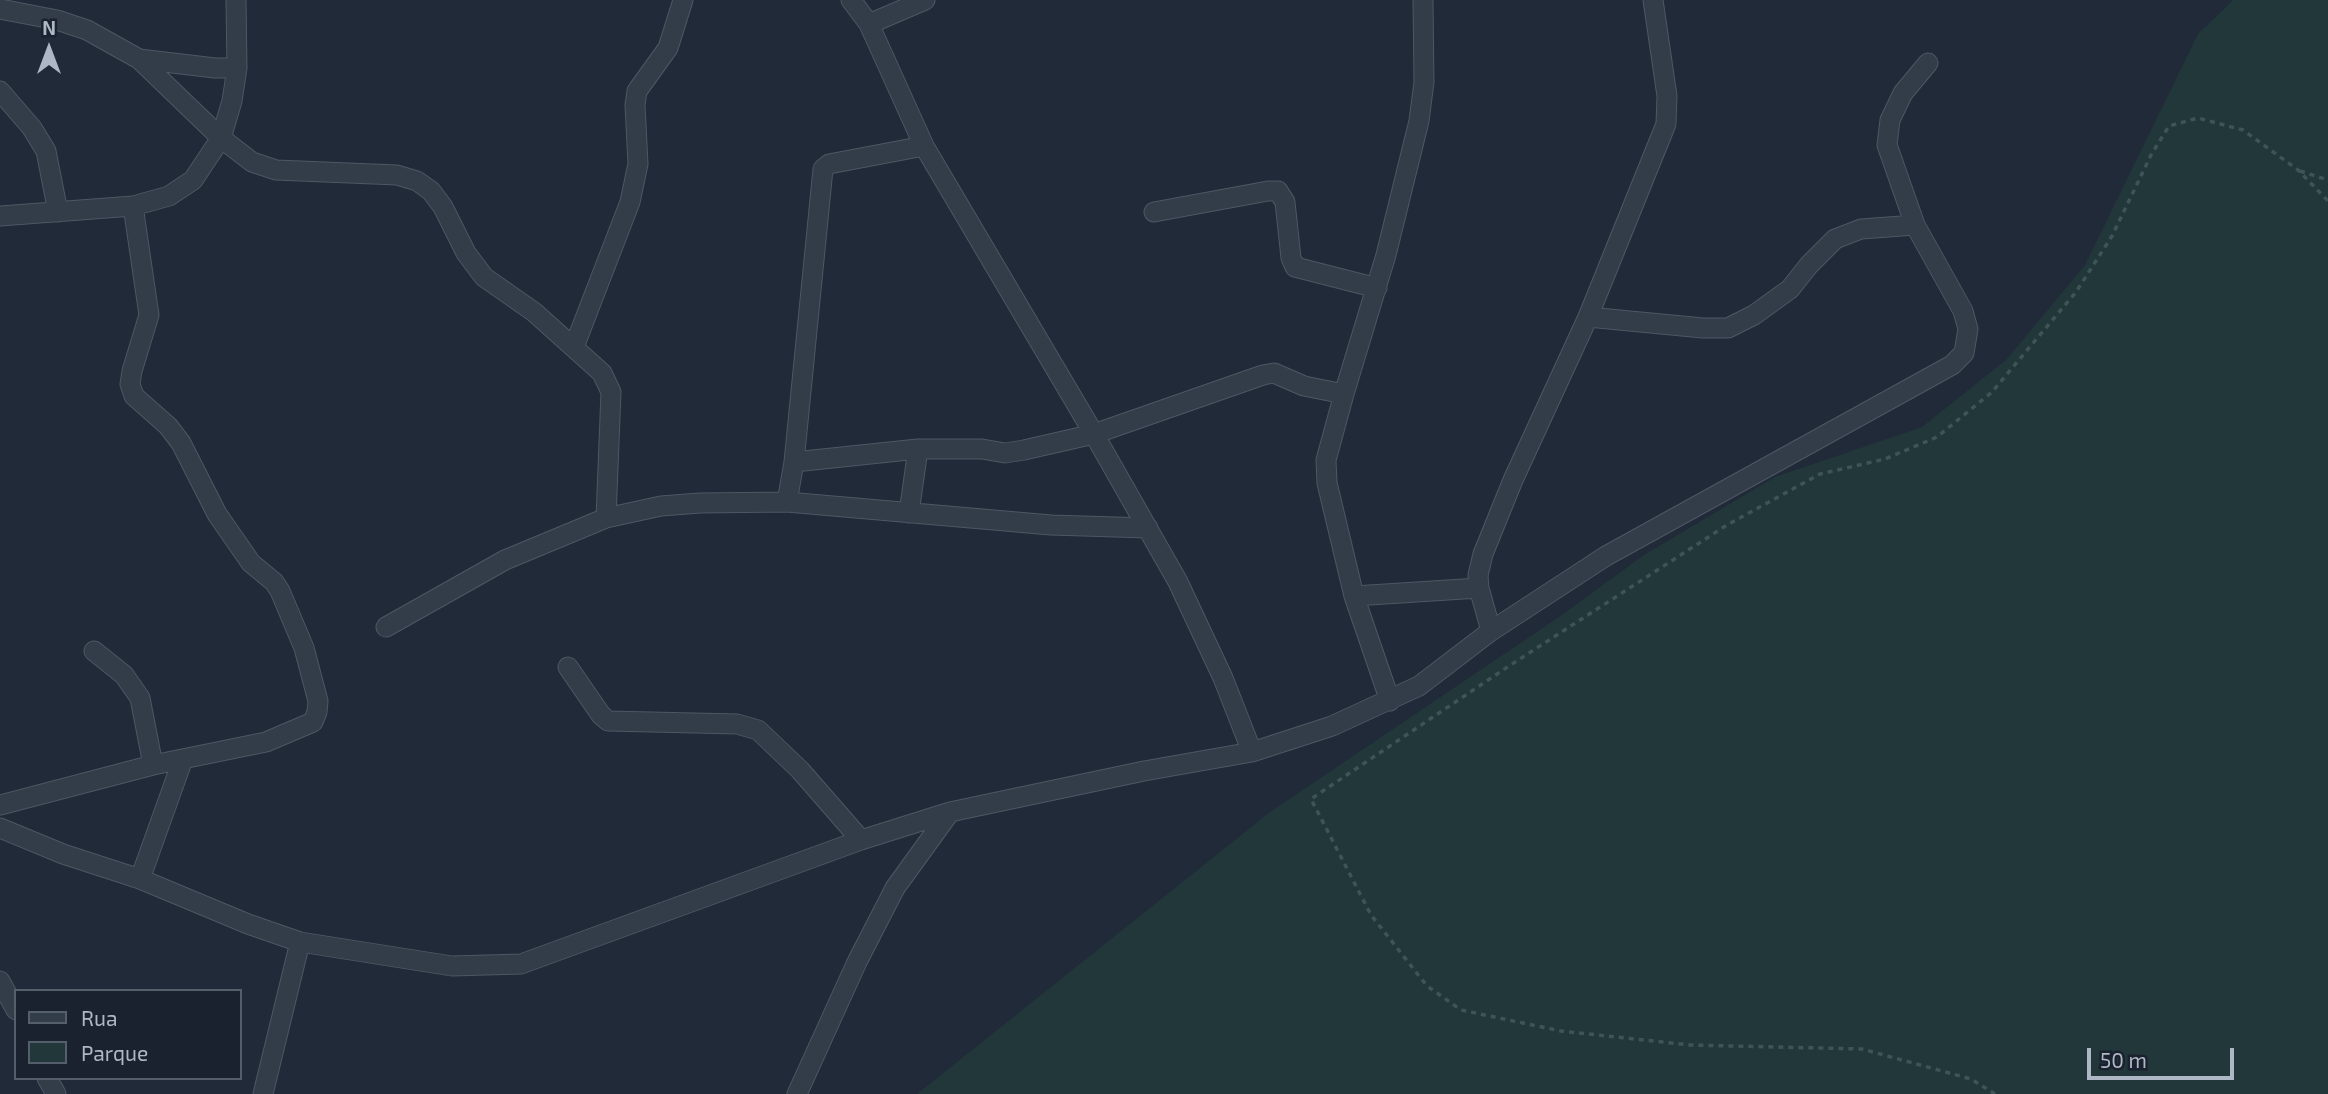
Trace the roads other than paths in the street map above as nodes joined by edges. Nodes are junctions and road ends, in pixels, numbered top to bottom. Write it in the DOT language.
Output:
graph roads {
  1 [pos="236,0"];
  2 [pos="682,0"];
  3 [pos="851,0"];
  4 [pos="925,0"];
  5 [pos="1423,0"];
  6 [pos="1653,0"];
  7 [pos="0,9"];
  8 [pos="869,24"];
  9 [pos="139,59"];
  10 [pos="1928,64"];
  11 [pos="237,68"];
  12 [pos="0,91"];
  13 [pos="221,138"];
  14 [pos="924,146"];
  15 [pos="134,206"];
  16 [pos="58,212"];
  17 [pos="1154,212"];
  18 [pos="0,216"];
  19 [pos="1914,225"];
  20 [pos="1377,288"];
  21 [pos="1588,317"];
  22 [pos="574,347"];
  23 [pos="1344,394"];
  24 [pos="1094,434"];
  25 [pos="918,449"];
  26 [pos="794,461"];
  27 [pos="787,502"];
  28 [pos="909,513"];
  29 [pos="606,518"];
  30 [pos="1148,528"];
  31 [pos="1479,588"];
  32 [pos="1354,596"];
  33 [pos="386,627"];
  34 [pos="1491,631"];
  35 [pos="94,651"];
  36 [pos="568,667"];
  37 [pos="1390,701"];
  38 [pos="1252,752"];
  39 [pos="183,759"];
  40 [pos="153,765"];
  41 [pos="0,805"];
  42 [pos="950,812"];
  43 [pos="0,828"];
  44 [pos="860,840"];
  45 [pos="140,878"];
  46 [pos="300,942"];
  47 [pos="0,981"];
  48 [pos="14,1006"];
  49 [pos="262,1094"];
  50 [pos="797,1094"];
  1 -- 11 [label="street"];
  2 -- 22 [label="street"];
  3 -- 8 [label="street"];
  4 -- 8 [label="street"];
  5 -- 20 [label="street"];
  6 -- 21 [label="street"];
  7 -- 9 [label="street"];
  8 -- 14 [label="street"];
  9 -- 11 [label="street"];
  9 -- 13 [label="street"];
  10 -- 19 [label="street"];
  11 -- 13 [label="street"];
  12 -- 16 [label="street"];
  13 -- 15 [label="street"];
  13 -- 22 [label="street"];
  14 -- 24 [label="street"];
  14 -- 26 [label="street"];
  15 -- 16 [label="street"];
  15 -- 39 [label="street"];
  16 -- 18 [label="street"];
  17 -- 20 [label="street"];
  19 -- 21 [label="street"];
  19 -- 34 [label="street"];
  20 -- 23 [label="street"];
  21 -- 31 [label="street"];
  22 -- 29 [label="street"];
  23 -- 24 [label="street"];
  23 -- 32 [label="street"];
  24 -- 25 [label="street"];
  24 -- 30 [label="street"];
  25 -- 26 [label="street"];
  25 -- 28 [label="street"];
  26 -- 27 [label="street"];
  27 -- 28 [label="street"];
  27 -- 29 [label="street"];
  28 -- 30 [label="street"];
  29 -- 33 [label="street"];
  30 -- 38 [label="street"];
  31 -- 32 [label="street"];
  31 -- 34 [label="street"];
  32 -- 37 [label="street"];
  34 -- 37 [label="street"];
  35 -- 40 [label="street"];
  36 -- 44 [label="street"];
  37 -- 38 [label="street"];
  38 -- 42 [label="street"];
  39 -- 40 [label="street"];
  39 -- 45 [label="street"];
  40 -- 41 [label="street"];
  42 -- 44 [label="street"];
  42 -- 50 [label="street"];
  43 -- 45 [label="street"];
  44 -- 46 [label="street"];
  45 -- 46 [label="street"];
  46 -- 49 [label="street"];
  47 -- 48 [label="street"];
}
